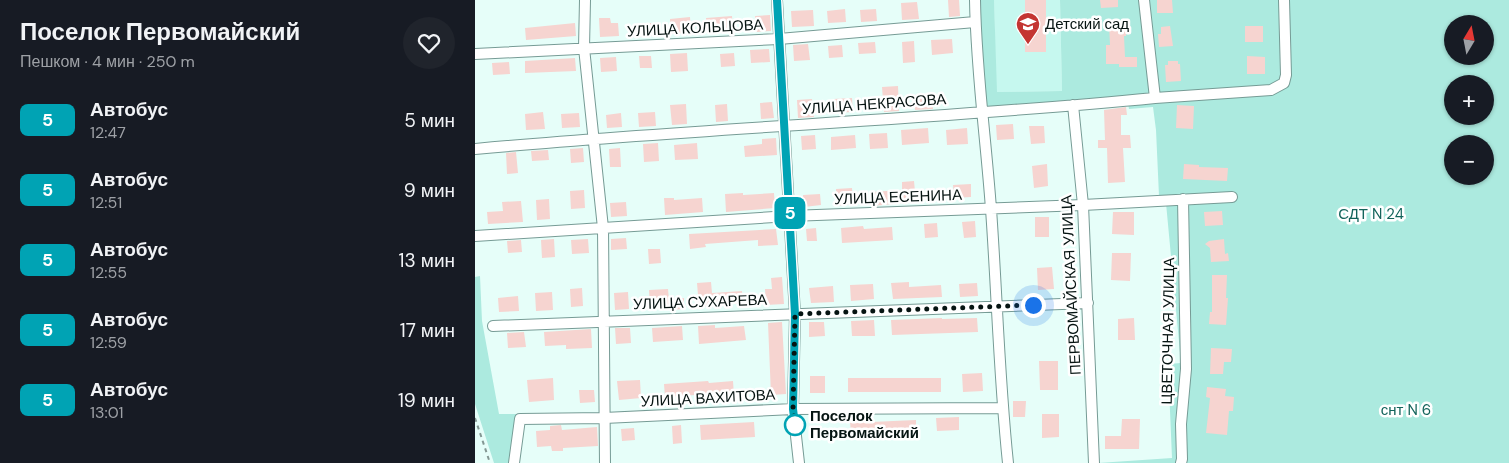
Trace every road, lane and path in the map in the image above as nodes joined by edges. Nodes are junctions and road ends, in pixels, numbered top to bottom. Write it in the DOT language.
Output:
graph roads {
  1 [pos="585,0"];
  2 [pos="777,0"];
  3 [pos="975,0"];
  4 [pos="1144,0"];
  5 [pos="1283,0"];
  6 [pos="975,22"];
  7 [pos="779,39"];
  8 [pos="584,48"];
  9 [pos="475,54"];
  10 [pos="1155,98"];
  11 [pos="1073,105"];
  12 [pos="981,113"];
  13 [pos="785,125"];
  14 [pos="595,138"];
  15 [pos="475,149"];
  16 [pos="1232,196"];
  17 [pos="1183,199"];
  18 [pos="1083,205"];
  19 [pos="991,208"];
  20 [pos="790,216"];
  21 [pos="603,228"];
  22 [pos="475,236"];
  23 [pos="1087,303"];
  24 [pos="996,307"];
  25 [pos="795,314"];
  26 [pos="603,320"];
  27 [pos="493,326"];
  28 [pos="1002,408"];
  29 [pos="793,409"];
  30 [pos="475,418"];
  31 [pos="604,418"];
  32 [pos="491,463"];
  33 [pos="514,463"];
  34 [pos="605,463"];
  35 [pos="799,463"];
  36 [pos="1008,463"];
  37 [pos="1094,463"];
  38 [pos="1181,463"];
  1 -- 8 [label="street"];
  2 -- 7 [label="street"];
  3 -- 6 [label="street"];
  4 -- 10 [label="street"];
  5 -- 10 [label="street"];
  6 -- 7 [label="street, УЛИЦА КОЛЬЦОВА"];
  6 -- 12 [label="street"];
  7 -- 8 [label="street, УЛИЦА КОЛЬЦОВА"];
  7 -- 13 [label="street"];
  8 -- 9 [label="street, УЛИЦА КОЛЬЦОВА"];
  8 -- 14 [label="street"];
  10 -- 11 [label="street, УЛИЦА НЕКРАСОВА"];
  11 -- 12 [label="street, УЛИЦА НЕКРАСОВА"];
  11 -- 18 [label="street, ПЕРВОМАЙСКАЯ УЛИЦА"];
  12 -- 13 [label="street, УЛИЦА НЕКРАСОВА"];
  12 -- 19 [label="street"];
  13 -- 14 [label="street, УЛИЦА НЕКРАСОВА"];
  13 -- 20 [label="street"];
  14 -- 15 [label="street, УЛИЦА НЕКРАСОВА"];
  14 -- 21 [label="street"];
  16 -- 17 [label="street, УЛИЦА ЕСЕНИНА"];
  17 -- 18 [label="street, УЛИЦА ЕСЕНИНА"];
  17 -- 38 [label="street, ЦВЕТОЧНАЯ УЛИЦА"];
  18 -- 19 [label="street, УЛИЦА ЕСЕНИНА"];
  18 -- 23 [label="street, ПЕРВОМАЙСКАЯ УЛИЦА"];
  19 -- 20 [label="street, УЛИЦА ЕСЕНИНА"];
  19 -- 24 [label="street"];
  20 -- 21 [label="street, УЛИЦА ЕСЕНИНА"];
  20 -- 25 [label="street"];
  21 -- 22 [label="street, УЛИЦА ЕСЕНИНА"];
  21 -- 26 [label="street"];
  23 -- 24 [label="street, УЛИЦА СУХАРЕВА"];
  23 -- 37 [label="street, ПЕРВОМАЙСКАЯ УЛИЦА"];
  24 -- 25 [label="street, УЛИЦА СУХАРЕВА"];
  24 -- 28 [label="street"];
  25 -- 26 [label="street, УЛИЦА СУХАРЕВА"];
  25 -- 29 [label="street"];
  26 -- 27 [label="street, УЛИЦА СУХАРЕВА"];
  26 -- 31 [label="street"];
  28 -- 29 [label="street, УЛИЦА ВАХИТОВА"];
  28 -- 36 [label="street"];
  29 -- 31 [label="street, УЛИЦА ВАХИТОВА"];
  29 -- 35 [label="street"];
  30 -- 32 [label="path"];
  31 -- 33 [label="street, УЛИЦА ВАХИТОВА"];
  31 -- 34 [label="street"];
}
